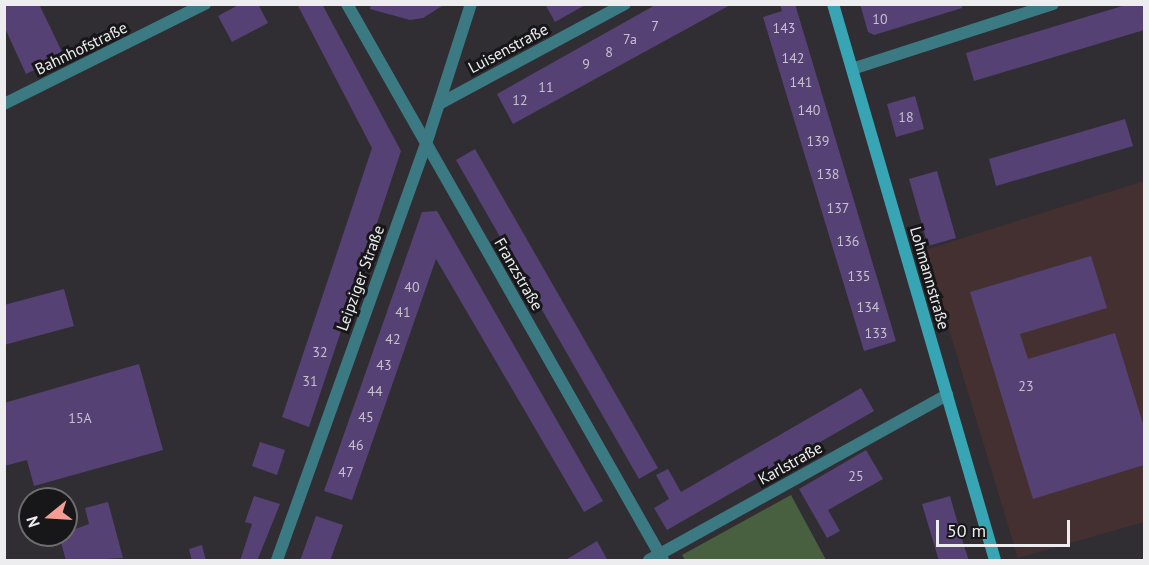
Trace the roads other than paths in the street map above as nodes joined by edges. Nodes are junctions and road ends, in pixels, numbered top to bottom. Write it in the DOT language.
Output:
graph roads {
  1 [pos="205,4"];
  2 [pos="347,4"];
  3 [pos="471,4"];
  4 [pos="625,4"];
  5 [pos="833,4"];
  6 [pos="1053,4"];
  7 [pos="852,69"];
  8 [pos="4,104"];
  9 [pos="439,104"];
  10 [pos="426,144"];
  11 [pos="947,396"];
  12 [pos="657,558"];
  13 [pos="277,561"];
  14 [pos="995,561"];
  1 -- 8 [label="street, Bahnhofstraße"];
  2 -- 10 [label="street, Franzstraße"];
  3 -- 9 [label="street, Leipziger Straße"];
  4 -- 9 [label="street, Luisenstraße"];
  5 -- 7 [label="main road, Lohmannstraße"];
  6 -- 7 [label="street"];
  7 -- 11 [label="main road, Lohmannstraße"];
  9 -- 10 [label="street, Leipziger Straße"];
  10 -- 12 [label="street, Franzstraße"];
  10 -- 13 [label="street, Leipziger Straße"];
  11 -- 12 [label="street, Karlstraße"];
  11 -- 14 [label="main road, Lohmannstraße"];
}
